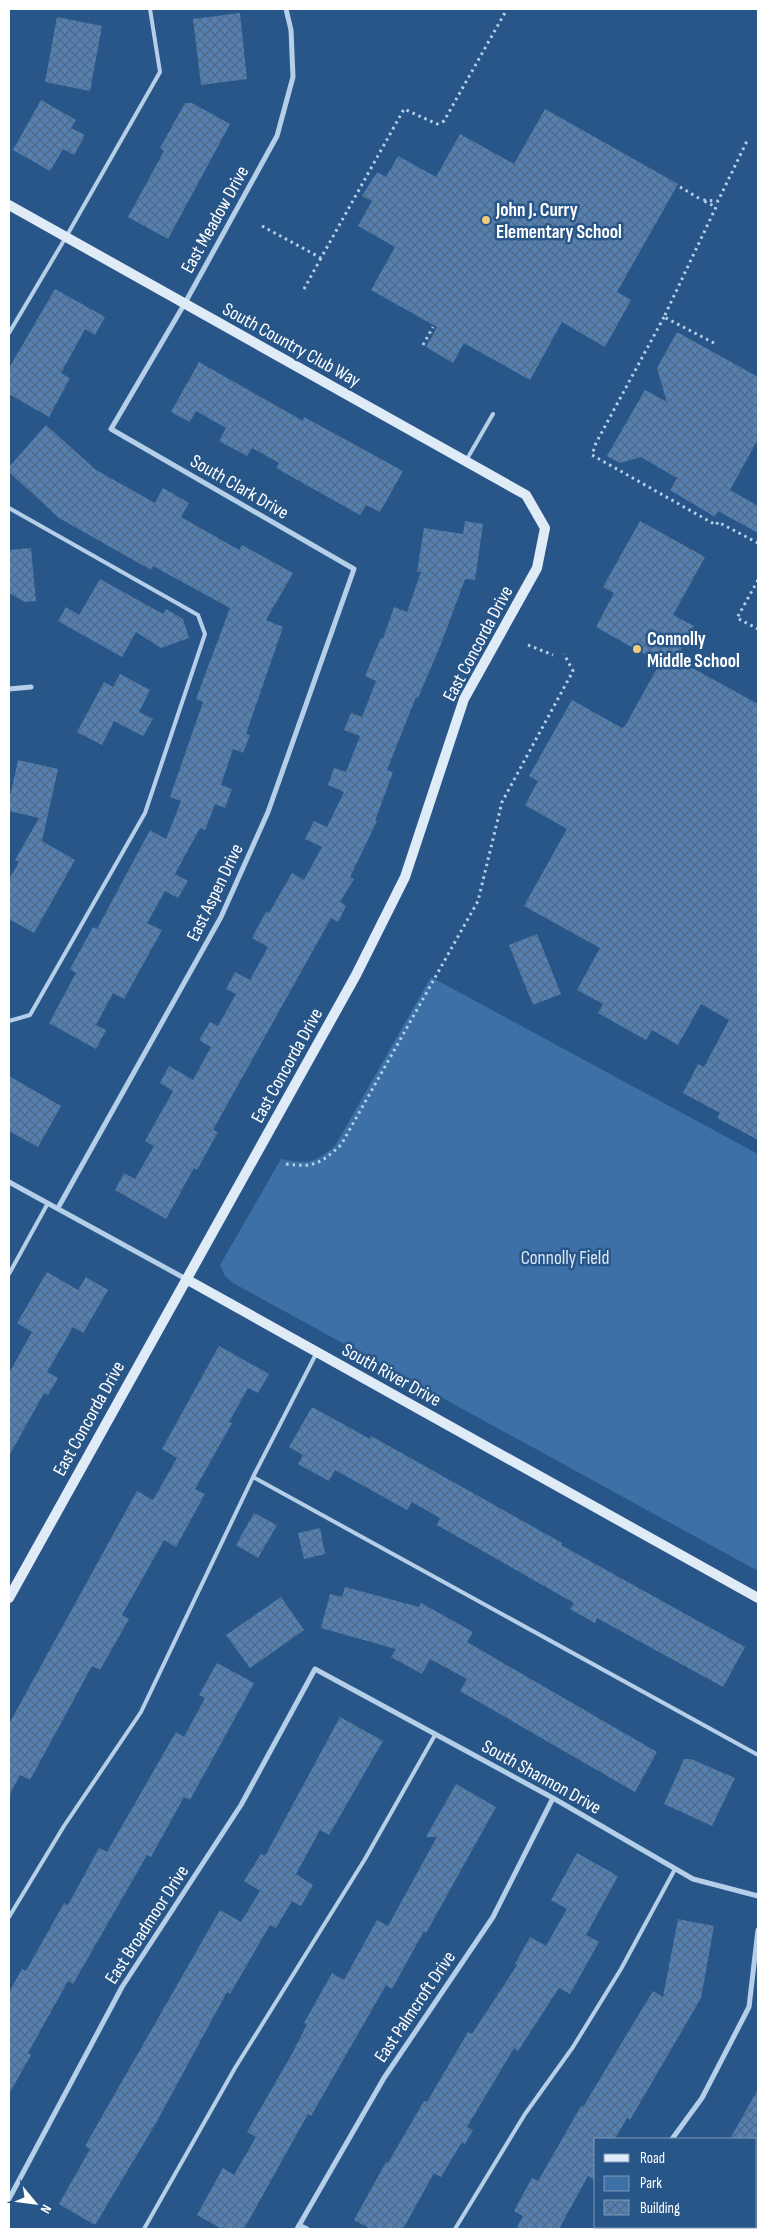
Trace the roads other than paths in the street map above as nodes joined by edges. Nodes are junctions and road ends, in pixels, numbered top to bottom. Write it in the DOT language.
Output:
graph roads {
  1 [pos="150,9"];
  2 [pos="286,9"];
  3 [pos="9,205"];
  4 [pos="66,237"];
  5 [pos="184,303"];
  6 [pos="9,333"];
  7 [pos="493,414"];
  8 [pos="112,429"];
  9 [pos="466,462"];
  10 [pos="9,508"];
  11 [pos="544,528"];
  12 [pos="354,569"];
  13 [pos="31,687"];
  14 [pos="9,689"];
  15 [pos="9,1021"];
  16 [pos="9,1182"];
  17 [pos="48,1203"];
  18 [pos="58,1208"];
  19 [pos="9,1274"];
  20 [pos="186,1278"];
  21 [pos="317,1352"];
  22 [pos="253,1477"];
  23 [pos="9,1598"];
  24 [pos="758,1598"];
  25 [pos="315,1669"];
  26 [pos="435,1735"];
  27 [pos="758,1755"];
  28 [pos="553,1798"];
  29 [pos="675,1869"];
  30 [pos="758,1896"];
  31 [pos="9,1917"];
  32 [pos="758,1930"];
  33 [pos="673,2138"];
  34 [pos="9,2198"];
  35 [pos="298,2227"];
  36 [pos="144,2229"];
  37 [pos="307,2229"];
  38 [pos="455,2229"];
  1 -- 4 [label="lane"];
  2 -- 5 [label="street, East Meadow Drive"];
  3 -- 4 [label="street, South Country Club Way"];
  4 -- 5 [label="street, South Country Club Way"];
  4 -- 6 [label="lane"];
  5 -- 8 [label="street, East Meadow Drive"];
  5 -- 9 [label="street, South Country Club Way"];
  7 -- 9 [label="lane"];
  8 -- 12 [label="street, South Clark Drive"];
  9 -- 11 [label="street, South Country Club Way"];
  10 -- 15 [label="lane"];
  11 -- 20 [label="street, East Concorda Drive"];
  12 -- 18 [label="street, East Aspen Drive"];
  13 -- 14 [label="street"];
  16 -- 17 [label="street, South River Drive"];
  17 -- 18 [label="street, South River Drive"];
  17 -- 19 [label="lane"];
  18 -- 20 [label="street, South River Drive"];
  20 -- 21 [label="street, South River Drive"];
  20 -- 23 [label="street, East Concorda Drive"];
  21 -- 22 [label="lane"];
  21 -- 24 [label="street, South River Drive"];
  22 -- 27 [label="lane"];
  22 -- 31 [label="lane"];
  25 -- 26 [label="street, South Shannon Drive"];
  25 -- 34 [label="street, East Broadmoor Drive"];
  26 -- 28 [label="street, South Shannon Drive"];
  26 -- 36 [label="lane"];
  28 -- 29 [label="street, South Shannon Drive"];
  28 -- 35 [label="street, East Palmcroft Drive"];
  29 -- 30 [label="street, South Shannon Drive"];
  29 -- 38 [label="lane"];
  32 -- 33 [label="street"];
  35 -- 37 [label="street"];
}
